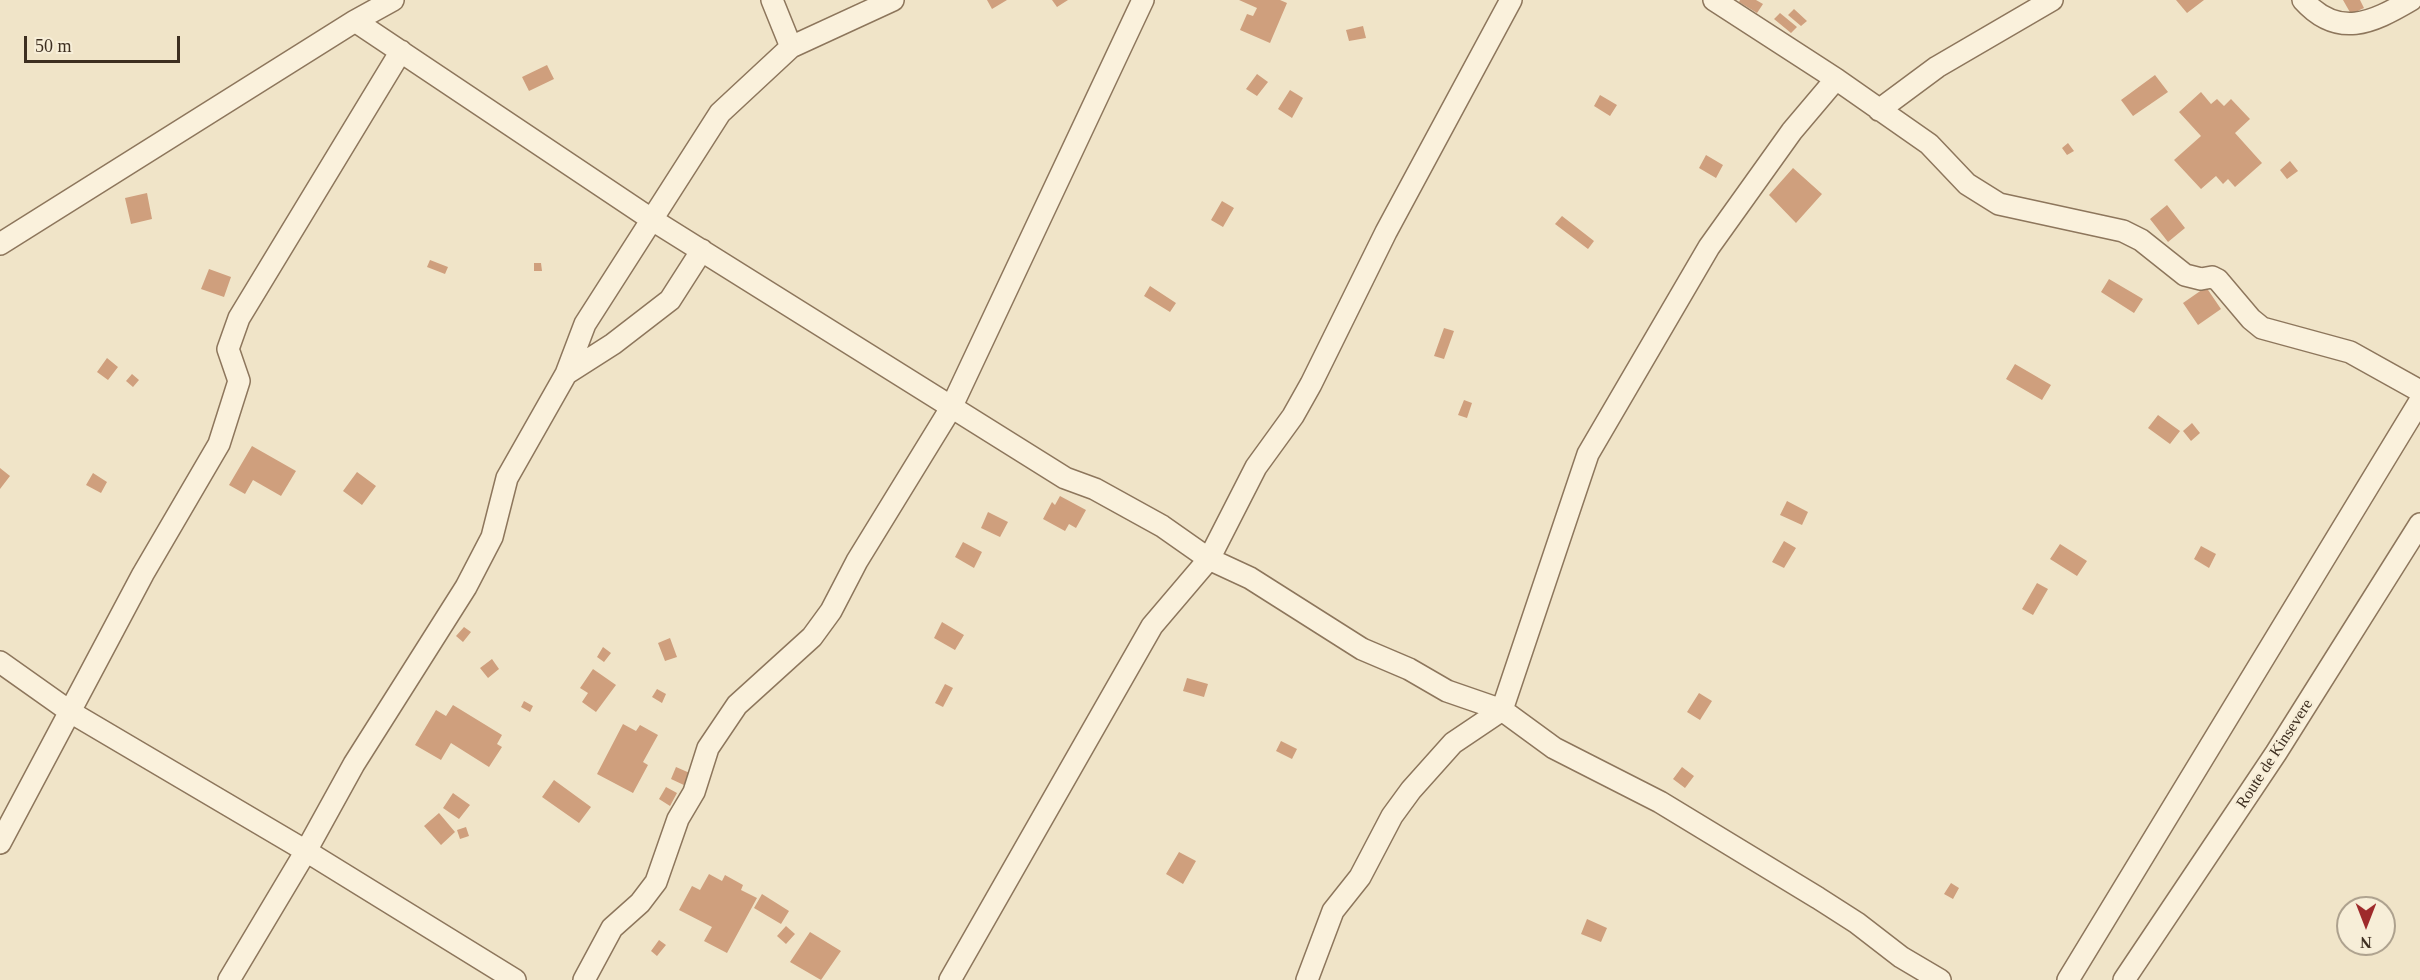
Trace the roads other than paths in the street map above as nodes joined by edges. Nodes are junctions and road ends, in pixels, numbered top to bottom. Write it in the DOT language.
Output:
graph roads {
  1 [pos="393,0"];
  2 [pos="772,0"];
  3 [pos="893,0"];
  4 [pos="1143,0"];
  5 [pos="1511,0"];
  6 [pos="1714,0"];
  7 [pos="2052,0"];
  8 [pos="2303,0"];
  9 [pos="2411,0"];
  10 [pos="355,21"];
  11 [pos="791,47"];
  12 [pos="401,51"];
  13 [pos="1836,79"];
  14 [pos="1879,110"];
  15 [pos="651,219"];
  16 [pos="0,244"];
  17 [pos="702,250"];
  18 [pos="566,375"];
  19 [pos="2420,391"];
  20 [pos="2420,401"];
  21 [pos="951,408"];
  22 [pos="2420,524"];
  23 [pos="1209,559"];
  24 [pos="0,662"];
  25 [pos="1502,710"];
  26 [pos="72,713"];
  27 [pos="0,843"];
  28 [pos="306,851"];
  29 [pos="229,980"];
  30 [pos="515,980"];
  31 [pos="584,980"];
  32 [pos="950,980"];
  33 [pos="1306,980"];
  34 [pos="1940,980"];
  35 [pos="2068,980"];
  36 [pos="2124,980"];
  1 -- 10 [label="street"];
  2 -- 11 [label="street"];
  3 -- 11 [label="street"];
  4 -- 21 [label="street"];
  5 -- 23 [label="street"];
  6 -- 13 [label="street"];
  7 -- 14 [label="street"];
  8 -- 9 [label="street"];
  10 -- 12 [label="street"];
  10 -- 16 [label="street"];
  11 -- 15 [label="street"];
  12 -- 15 [label="street"];
  12 -- 26 [label="street"];
  13 -- 14 [label="street"];
  13 -- 25 [label="street"];
  14 -- 19 [label="street"];
  15 -- 17 [label="street"];
  15 -- 18 [label="street"];
  17 -- 18 [label="street"];
  17 -- 21 [label="street"];
  18 -- 28 [label="street"];
  20 -- 35 [label="street"];
  21 -- 23 [label="street"];
  21 -- 31 [label="street"];
  22 -- 36 [label="street, Route de Kinsevere"];
  23 -- 25 [label="street"];
  23 -- 32 [label="street"];
  24 -- 26 [label="street"];
  25 -- 33 [label="street"];
  25 -- 34 [label="street"];
  26 -- 27 [label="street"];
  26 -- 28 [label="street"];
  28 -- 29 [label="street"];
  28 -- 30 [label="street"];
}
